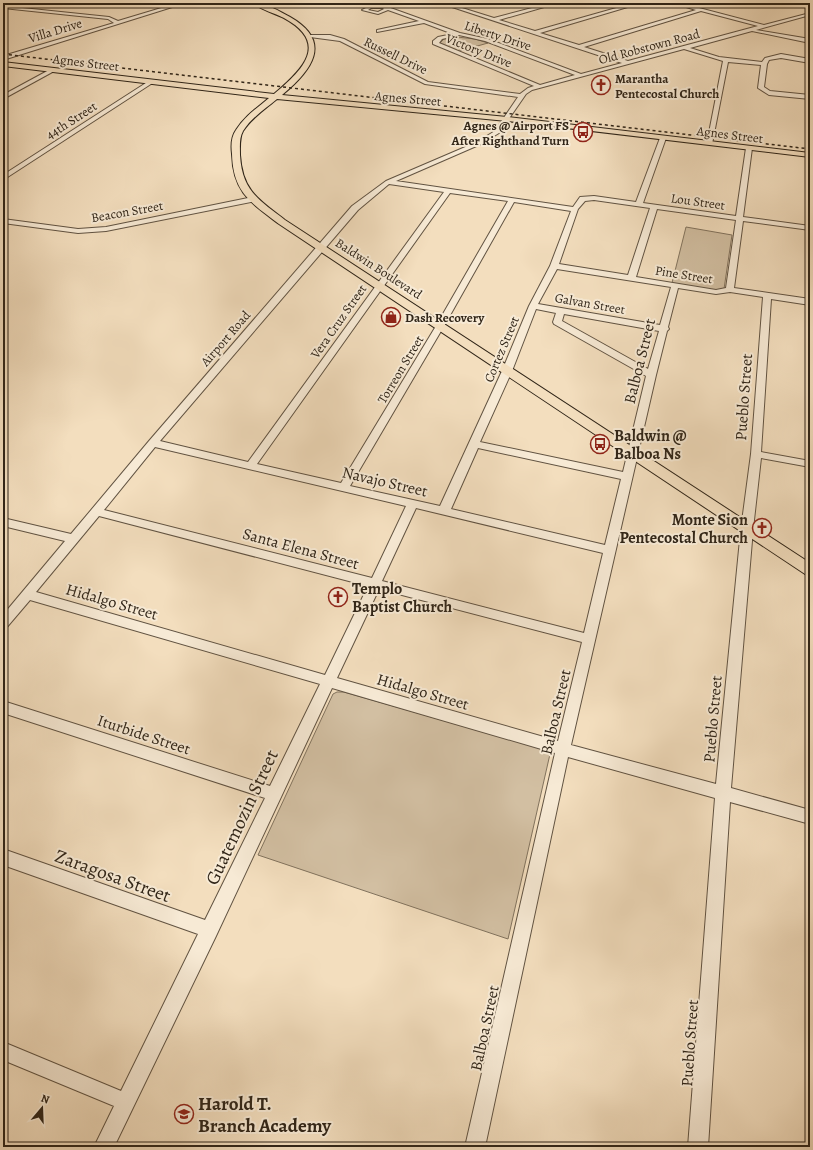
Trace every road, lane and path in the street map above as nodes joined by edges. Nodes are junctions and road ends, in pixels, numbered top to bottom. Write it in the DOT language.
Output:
graph roads {
  1 [pos="183,3"];
  2 [pos="256,3"];
  3 [pos="442,3"];
  4 [pos="474,3"];
  5 [pos="556,3"];
  6 [pos="639,3"];
  7 [pos="675,3"];
  8 [pos="802,3"];
  9 [pos="810,5"];
  10 [pos="3,7"];
  11 [pos="456,8"];
  12 [pos="386,10"];
  13 [pos="701,10"];
  14 [pos="810,14"];
  15 [pos="493,20"];
  16 [pos="118,22"];
  17 [pos="423,22"];
  18 [pos="764,27"];
  19 [pos="750,30"];
  20 [pos="379,31"];
  21 [pos="535,33"];
  22 [pos="459,34"];
  23 [pos="310,36"];
  24 [pos="810,41"];
  25 [pos="579,47"];
  26 [pos="685,48"];
  27 [pos="3,58"];
  28 [pos="726,60"];
  29 [pos="810,62"];
  30 [pos="628,63"];
  31 [pos="3,64"];
  32 [pos="764,64"];
  33 [pos="53,70"];
  34 [pos="580,75"];
  35 [pos="151,82"];
  36 [pos="539,86"];
  37 [pos="275,96"];
  38 [pos="522,96"];
  39 [pos="3,97"];
  40 [pos="810,97"];
  41 [pos="507,119"];
  42 [pos="663,138"];
  43 [pos="710,143"];
  44 [pos="749,148"];
  45 [pos="810,155"];
  46 [pos="3,178"];
  47 [pos="388,182"];
  48 [pos="448,191"];
  49 [pos="253,199"];
  50 [pos="583,199"];
  51 [pos="512,200"];
  52 [pos="640,204"];
  53 [pos="654,207"];
  54 [pos="575,209"];
  55 [pos="741,219"];
  56 [pos="3,221"];
  57 [pos="810,228"];
  58 [pos="322,248"];
  59 [pos="554,266"];
  60 [pos="631,279"];
  61 [pos="378,286"];
  62 [pos="675,286"];
  63 [pos="730,290"];
  64 [pos="767,295"];
  65 [pos="810,302"];
  66 [pos="533,306"];
  67 [pos="561,311"];
  68 [pos="440,326"];
  69 [pos="665,329"];
  70 [pos="507,371"];
  71 [pos="651,375"];
  72 [pos="153,443"];
  73 [pos="474,444"];
  74 [pos="756,454"];
  75 [pos="634,455"];
  76 [pos="810,464"];
  77 [pos="250,466"];
  78 [pos="628,477"];
  79 [pos="344,488"];
  80 [pos="413,504"];
  81 [pos="444,511"];
  82 [pos="97,512"];
  83 [pos="3,522"];
  84 [pos="747,529"];
  85 [pos="73,539"];
  86 [pos="610,550"];
  87 [pos="810,570"];
  88 [pos="375,584"];
  89 [pos="27,594"];
  90 [pos="3,624"];
  91 [pos="590,639"];
  92 [pos="327,681"];
  93 [pos="3,708"];
  94 [pos="563,749"];
  95 [pos="723,792"];
  96 [pos="273,794"];
  97 [pos="810,817"];
  98 [pos="3,857"];
  99 [pos="210,930"];
  100 [pos="3,1051"];
  101 [pos="126,1102"];
  102 [pos="104,1147"];
  103 [pos="475,1147"];
  104 [pos="698,1147"];
  1 -- 16 [label="street, Villa Drive"];
  2 -- 23 [label="main road"];
  3 -- 11 [label="street"];
  4 -- 11 [label="street"];
  5 -- 15 [label="street"];
  6 -- 21 [label="street"];
  7 -- 13 [label="street"];
  8 -- 9 [label="street"];
  10 -- 16 [label="street"];
  11 -- 15 [label="street"];
  12 -- 17 [label="street, Liberty Drive"];
  13 -- 18 [label="street"];
  13 -- 25 [label="street"];
  14 -- 18 [label="street, Old Robstown Road"];
  15 -- 21 [label="street"];
  16 -- 27 [label="street, Villa Drive"];
  17 -- 20 [label="street"];
  17 -- 22 [label="street, Liberty Drive"];
  18 -- 19 [label="street, Old Robstown Road"];
  19 -- 24 [label="street"];
  19 -- 26 [label="street, Old Robstown Road"];
  21 -- 25 [label="street"];
  22 -- 34 [label="street, Liberty Drive"];
  22 -- 36 [label="street, Victory Drive"];
  23 -- 37 [label="main road, Baldwin Boulevard"];
  23 -- 38 [label="street, Russell Drive"];
  25 -- 30 [label="street"];
  26 -- 28 [label="street"];
  26 -- 30 [label="street, Old Robstown Road"];
  28 -- 32 [label="street"];
  28 -- 43 [label="street"];
  29 -- 32 [label="street"];
  30 -- 34 [label="street, Old Robstown Road"];
  31 -- 33 [label="main road, Agnes Street"];
  32 -- 40 [label="street"];
  33 -- 35 [label="main road, Agnes Street"];
  33 -- 39 [label="street"];
  34 -- 36 [label="street, Old Robstown Road"];
  35 -- 37 [label="main road, Agnes Street"];
  35 -- 46 [label="street, 44th Street"];
  36 -- 38 [label="street, Old Robstown Road"];
  37 -- 41 [label="main road, Agnes Street"];
  37 -- 49 [label="main road, Baldwin Boulevard"];
  38 -- 41 [label="street, Old Robstown Road"];
  41 -- 42 [label="main road, Agnes Street"];
  41 -- 47 [label="street, Airport Road"];
  42 -- 43 [label="main road, Agnes Street"];
  42 -- 52 [label="street"];
  43 -- 44 [label="main road, Agnes Street"];
  44 -- 45 [label="main road, Agnes Street"];
  44 -- 55 [label="street"];
  47 -- 48 [label="street"];
  47 -- 58 [label="street, Airport Road"];
  48 -- 51 [label="street"];
  48 -- 61 [label="street, Vera Cruz Street"];
  49 -- 56 [label="street, Beacon Street"];
  49 -- 58 [label="main road, Baldwin Boulevard"];
  50 -- 52 [label="street, Lou Street"];
  50 -- 54 [label="street, Cortez Street"];
  51 -- 54 [label="street"];
  51 -- 68 [label="street, Torreon Street"];
  52 -- 53 [label="street, Lou Street"];
  53 -- 55 [label="street, Lou Street"];
  53 -- 60 [label="street"];
  54 -- 59 [label="street, Cortez Street"];
  55 -- 57 [label="street, Lou Street"];
  55 -- 63 [label="street"];
  58 -- 61 [label="main road, Baldwin Boulevard"];
  58 -- 72 [label="street, Airport Road"];
  59 -- 60 [label="street, Pine Street"];
  59 -- 66 [label="street, Cortez Street"];
  60 -- 62 [label="street, Pine Street"];
  61 -- 68 [label="main road, Baldwin Boulevard"];
  61 -- 77 [label="street, Vera Cruz Street"];
  62 -- 63 [label="street, Pine Street"];
  62 -- 69 [label="street, Balboa Street"];
  63 -- 64 [label="street, Pine Street"];
  64 -- 65 [label="street, Pine Street"];
  64 -- 74 [label="street, Pueblo Street"];
  66 -- 67 [label="street, Galvan Street"];
  66 -- 70 [label="street, Cortez Street"];
  67 -- 69 [label="street, Galvan Street"];
  67 -- 71 [label="street"];
  68 -- 70 [label="main road, Baldwin Boulevard"];
  68 -- 79 [label="street, Torreon Street"];
  69 -- 71 [label="street, Balboa Street"];
  70 -- 73 [label="street, Cortez Street"];
  70 -- 75 [label="main road, Baldwin Boulevard"];
  71 -- 75 [label="street, Balboa Street"];
  72 -- 77 [label="street, Navajo Street"];
  72 -- 82 [label="street, Airport Road"];
  73 -- 78 [label="street"];
  73 -- 81 [label="street, Cortez Street"];
  74 -- 76 [label="street"];
  74 -- 84 [label="street, Pueblo Street"];
  75 -- 78 [label="street, Balboa Street"];
  75 -- 84 [label="main road, Baldwin Boulevard"];
  77 -- 79 [label="street, Navajo Street"];
  78 -- 86 [label="street, Balboa Street"];
  79 -- 80 [label="street, Navajo Street"];
  80 -- 81 [label="street, Navajo Street"];
  80 -- 88 [label="street, Guatemozin Street"];
  81 -- 86 [label="street, Navajo Street"];
  82 -- 85 [label="street, Airport Road"];
  82 -- 88 [label="street, Santa Elena Street"];
  83 -- 85 [label="street"];
  84 -- 87 [label="main road, Baldwin Boulevard"];
  84 -- 95 [label="street, Pueblo Street"];
  85 -- 89 [label="street, Airport Road"];
  86 -- 91 [label="street, Balboa Street"];
  88 -- 91 [label="street, Santa Elena Street"];
  88 -- 92 [label="street, Guatemozin Street"];
  89 -- 90 [label="street, Airport Road"];
  89 -- 92 [label="street, Hidalgo Street"];
  91 -- 94 [label="street, Balboa Street"];
  92 -- 94 [label="street, Hidalgo Street"];
  92 -- 96 [label="street, Guatemozin Street"];
  93 -- 96 [label="street, Iturbide Street"];
  94 -- 95 [label="street, Hidalgo Street"];
  94 -- 103 [label="street, Balboa Street"];
  95 -- 97 [label="street, Hidalgo Street"];
  95 -- 104 [label="street, Pueblo Street"];
  96 -- 99 [label="street, Guatemozin Street"];
  98 -- 99 [label="street, Zaragosa Street"];
  99 -- 101 [label="street, Guatemozin Street"];
  100 -- 101 [label="street"];
  101 -- 102 [label="street, Guatemozin Street"];
}
